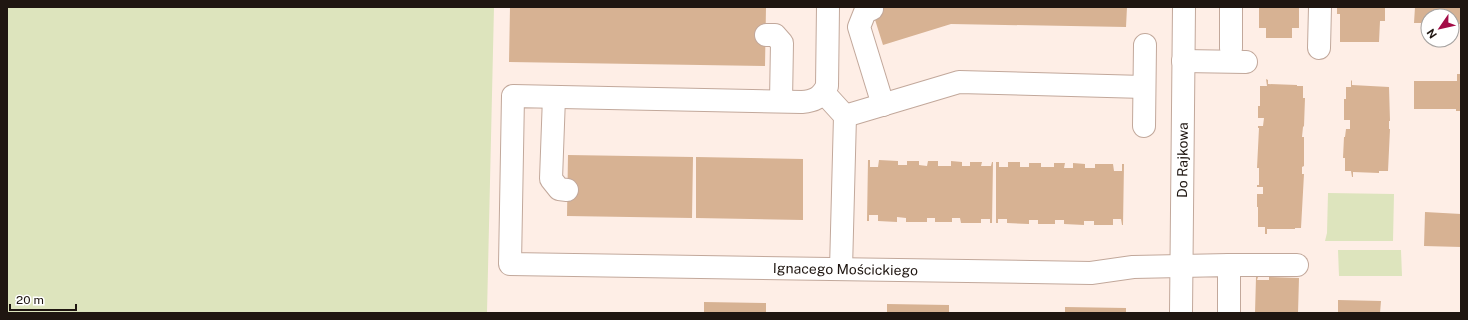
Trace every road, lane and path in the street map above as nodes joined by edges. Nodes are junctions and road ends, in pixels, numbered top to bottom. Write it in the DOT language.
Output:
graph roads {
  1 [pos="828,7"];
  2 [pos="1184,7"];
  3 [pos="1231,7"];
  4 [pos="1320,7"];
  5 [pos="872,10"];
  6 [pos="766,35"];
  7 [pos="1145,45"];
  8 [pos="1231,48"];
  9 [pos="1319,48"];
  10 [pos="1183,61"];
  11 [pos="1246,62"];
  12 [pos="1144,87"];
  13 [pos="824,93"];
  14 [pos="554,97"];
  15 [pos="781,101"];
  16 [pos="883,105"];
  17 [pos="845,116"];
  18 [pos="1144,126"];
  19 [pos="567,190"];
  20 [pos="1229,265"];
  21 [pos="1297,265"];
  22 [pos="1182,266"];
  23 [pos="841,269"];
  24 [pos="1181,313"];
  25 [pos="1229,313"];
  1 -- 13 [label="street"];
  2 -- 10 [label="street, Do Rajkowa"];
  3 -- 8 [label="street"];
  4 -- 9 [label="street"];
  5 -- 16 [label="street"];
  6 -- 15 [label="street"];
  7 -- 12 [label="street"];
  10 -- 11 [label="street"];
  10 -- 22 [label="street, Do Rajkowa"];
  12 -- 16 [label="street"];
  12 -- 18 [label="street"];
  13 -- 15 [label="street"];
  13 -- 17 [label="street"];
  14 -- 15 [label="street"];
  14 -- 19 [label="street"];
  14 -- 23 [label="street, Ignacego Mościckiego"];
  16 -- 17 [label="street"];
  17 -- 23 [label="street"];
  20 -- 21 [label="street, Ignacego Mościckiego"];
  20 -- 22 [label="street, Ignacego Mościckiego"];
  20 -- 25 [label="street"];
  22 -- 23 [label="street, Ignacego Mościckiego"];
  22 -- 24 [label="street, Do Rajkowa"];
}
